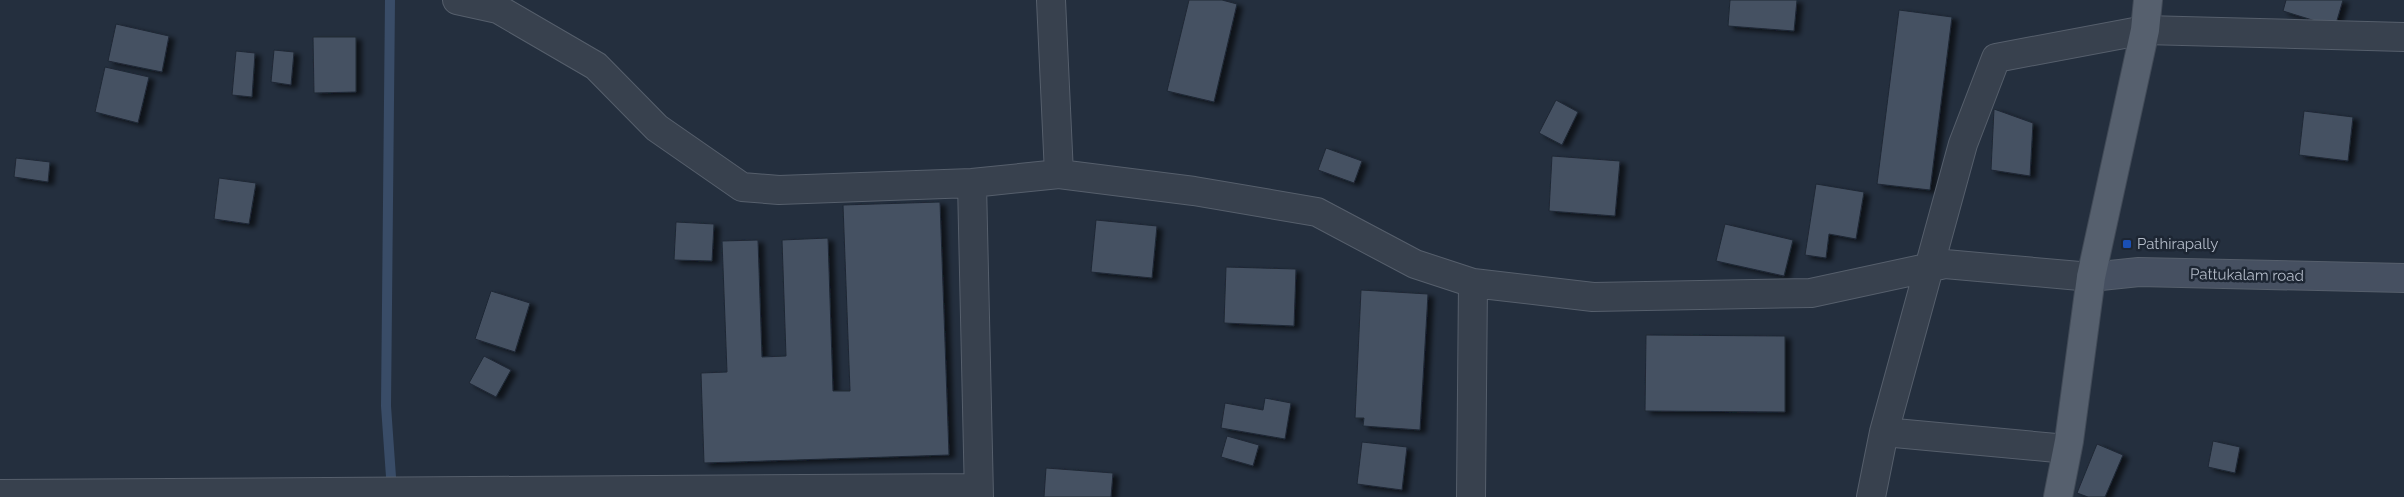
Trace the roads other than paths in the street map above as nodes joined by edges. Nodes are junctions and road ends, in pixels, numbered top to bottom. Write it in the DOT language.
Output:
graph roads {
  1 [pos="457,0"];
  2 [pos="1051,0"];
  3 [pos="2148,0"];
  4 [pos="2144,30"];
  5 [pos="2404,37"];
  6 [pos="1059,174"];
  7 [pos="972,183"];
  8 [pos="1929,267"];
  9 [pos="2091,277"];
  10 [pos="2404,278"];
  11 [pos="1473,283"];
  12 [pos="1884,432"];
  13 [pos="2067,450"];
  14 [pos="978,493"];
  15 [pos="0,494"];
  16 [pos="159,495"];
  17 [pos="1471,497"];
  18 [pos="1871,497"];
  19 [pos="2058,497"];
  1 -- 7 [label="street"];
  2 -- 6 [label="street"];
  3 -- 4 [label="main road"];
  4 -- 5 [label="street"];
  4 -- 8 [label="street"];
  4 -- 9 [label="main road"];
  6 -- 7 [label="street"];
  6 -- 11 [label="street"];
  7 -- 14 [label="street"];
  8 -- 9 [label="street"];
  8 -- 11 [label="street"];
  8 -- 12 [label="street"];
  9 -- 10 [label="main road, Pattukalam road"];
  9 -- 13 [label="main road"];
  11 -- 17 [label="street"];
  12 -- 13 [label="street"];
  12 -- 18 [label="street"];
  13 -- 19 [label="main road"];
  14 -- 16 [label="street"];
  15 -- 16 [label="street"];
}
